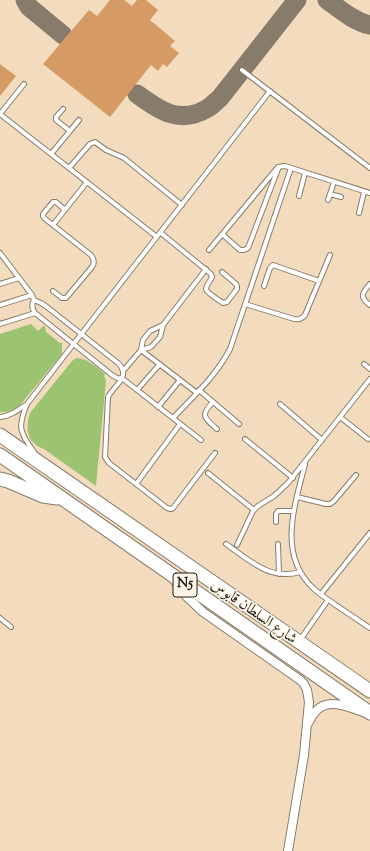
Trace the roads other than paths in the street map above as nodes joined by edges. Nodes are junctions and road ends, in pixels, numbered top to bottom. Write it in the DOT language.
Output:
graph roads {
  1 [pos="242,70"];
  2 [pos="24,84"];
  3 [pos="270,91"];
  4 [pos="63,109"];
  5 [pos="0,114"];
  6 [pos="79,120"];
  7 [pos="70,131"];
  8 [pos="51,154"];
  9 [pos="278,167"];
  10 [pos="69,168"];
  11 [pos="291,168"];
  12 [pos="370,168"];
  13 [pos="305,173"];
  14 [pos="87,182"];
  15 [pos="334,182"];
  16 [pos="364,192"];
  17 [pos="370,193"];
  18 [pos="330,194"];
  19 [pos="299,196"];
  20 [pos="341,197"];
  21 [pos="328,200"];
  22 [pos="182,205"];
  23 [pos="65,210"];
  24 [pos="359,213"];
  25 [pos="53,225"];
  26 [pos="161,233"];
  27 [pos="222,234"];
  28 [pos="157,238"];
  29 [pos="209,250"];
  30 [pos="0,253"];
  31 [pos="330,255"];
  32 [pos="206,269"];
  33 [pos="222,272"];
  34 [pos="19,278"];
  35 [pos="319,281"];
  36 [pos="0,284"];
  37 [pos="370,284"];
  38 [pos="264,286"];
  39 [pos="53,291"];
  40 [pos="32,295"];
  41 [pos="34,300"];
  42 [pos="245,304"];
  43 [pos="0,305"];
  44 [pos="370,305"];
  45 [pos="35,313"];
  46 [pos="0,324"];
  47 [pos="163,325"];
  48 [pos="82,334"];
  49 [pos="74,344"];
  50 [pos="141,350"];
  51 [pos="160,364"];
  52 [pos="364,364"];
  53 [pos="370,369"];
  54 [pos="123,371"];
  55 [pos="122,379"];
  56 [pos="370,379"];
  57 [pos="180,380"];
  58 [pos="137,390"];
  59 [pos="198,391"];
  60 [pos="213,402"];
  61 [pos="27,404"];
  62 [pos="280,404"];
  63 [pos="158,407"];
  64 [pos="340,417"];
  65 [pos="0,418"];
  66 [pos="173,418"];
  67 [pos="180,424"];
  68 [pos="239,424"];
  69 [pos="217,429"];
  70 [pos="0,435"];
  71 [pos="245,439"];
  72 [pos="368,439"];
  73 [pos="201,440"];
  74 [pos="322,440"];
  75 [pos="215,453"];
  76 [pos="0,456"];
  77 [pos="305,461"];
  78 [pos="44,466"];
  79 [pos="208,473"];
  80 [pos="356,475"];
  81 [pos="293,478"];
  82 [pos="0,479"];
  83 [pos="136,484"];
  84 [pos="297,496"];
  85 [pos="61,499"];
  86 [pos="254,510"];
  87 [pos="293,511"];
  88 [pos="276,522"];
  89 [pos="370,533"];
  90 [pos="226,544"];
  91 [pos="278,544"];
  92 [pos="238,545"];
  93 [pos="300,572"];
  94 [pos="279,574"];
  95 [pos="171,575"];
  96 [pos="321,594"];
  97 [pos="328,600"];
  98 [pos="0,618"];
  99 [pos="11,627"];
  100 [pos="370,628"];
  101 [pos="299,642"];
  102 [pos="370,691"];
  103 [pos="370,714"];
  104 [pos="307,726"];
  105 [pos="288,851"];
  1 -- 3 [label="lane"];
  2 -- 5 [label="lane"];
  3 -- 12 [label="lane"];
  3 -- 22 [label="lane"];
  4 -- 7 [label="lane"];
  5 -- 8 [label="lane"];
  6 -- 7 [label="lane"];
  7 -- 8 [label="lane"];
  8 -- 10 [label="lane"];
  9 -- 11 [label="lane"];
  9 -- 27 [label="lane"];
  9 -- 27 [label="lane"];
  10 -- 14 [label="lane"];
  10 -- 22 [label="lane"];
  11 -- 13 [label="lane"];
  11 -- 42 [label="lane"];
  13 -- 15 [label="lane"];
  13 -- 19 [label="lane"];
  14 -- 23 [label="lane"];
  14 -- 28 [label="lane"];
  15 -- 16 [label="lane"];
  15 -- 18 [label="lane"];
  16 -- 17 [label="lane"];
  16 -- 24 [label="lane"];
  18 -- 20 [label="lane"];
  18 -- 21 [label="lane"];
  22 -- 26 [label="lane"];
  23 -- 25 [label="lane"];
  23 -- 25 [label="lane"];
  25 -- 39 [label="lane"];
  26 -- 28 [label="lane"];
  26 -- 32 [label="lane"];
  27 -- 29 [label="lane"];
  28 -- 48 [label="lane"];
  30 -- 34 [label="lane"];
  31 -- 35 [label="lane"];
  32 -- 33 [label="lane"];
  32 -- 47 [label="lane"];
  34 -- 36 [label="lane"];
  34 -- 40 [label="lane"];
  35 -- 38 [label="lane"];
  35 -- 42 [label="lane"];
  37 -- 44 [label="lane"];
  40 -- 41 [label="lane"];
  40 -- 43 [label="lane"];
  41 -- 45 [label="lane"];
  41 -- 48 [label="lane"];
  42 -- 59 [label="lane"];
  45 -- 46 [label="lane"];
  45 -- 49 [label="lane"];
  47 -- 50 [label="lane"];
  47 -- 50 [label="lane"];
  48 -- 49 [label="lane"];
  48 -- 54 [label="lane"];
  49 -- 55 [label="lane"];
  49 -- 61 [label="lane"];
  50 -- 51 [label="lane"];
  50 -- 54 [label="lane"];
  51 -- 57 [label="lane"];
  51 -- 58 [label="lane"];
  52 -- 53 [label="lane"];
  54 -- 55 [label="lane"];
  55 -- 58 [label="lane"];
  55 -- 83 [label="lane"];
  56 -- 64 [label="lane"];
  57 -- 59 [label="lane"];
  57 -- 63 [label="lane"];
  58 -- 63 [label="lane"];
  59 -- 60 [label="lane"];
  59 -- 66 [label="lane"];
  60 -- 68 [label="lane"];
  60 -- 69 [label="lane"];
  61 -- 65 [label="lane"];
  61 -- 78 [label="lane"];
  62 -- 74 [label="lane"];
  63 -- 66 [label="lane"];
  64 -- 72 [label="lane"];
  64 -- 74 [label="lane"];
  66 -- 67 [label="lane"];
  67 -- 73 [label="lane"];
  67 -- 83 [label="lane"];
  70 -- 78 [label="highway, شارع السلطان قابوس / N5"];
  71 -- 81 [label="lane"];
  74 -- 77 [label="lane"];
  75 -- 83 [label="lane"];
  76 -- 85 [label="highway, شارع السلطان قابوس / N5"];
  77 -- 81 [label="lane"];
  77 -- 84 [label="lane"];
  78 -- 101 [label="highway, شارع السلطان قابوس / N5"];
  79 -- 86 [label="lane"];
  80 -- 84 [label="lane"];
  81 -- 86 [label="lane"];
  82 -- 85 [label="highway"];
  84 -- 87 [label="lane"];
  85 -- 95 [label="highway, شارع السلطان قابوس / N5"];
  86 -- 92 [label="lane"];
  87 -- 88 [label="lane"];
  87 -- 93 [label="lane"];
  89 -- 96 [label="lane"];
  90 -- 94 [label="lane"];
  91 -- 94 [label="lane"];
  93 -- 94 [label="lane"];
  93 -- 96 [label="lane"];
  95 -- 103 [label="highway, شارع السلطان قابوس / N5"];
  95 -- 104 [label="street"];
  96 -- 97 [label="lane"];
  97 -- 100 [label="lane"];
  97 -- 101 [label="lane"];
  98 -- 99 [label="lane"];
  101 -- 102 [label="highway, شارع السلطان قابوس / N5"];
  103 -- 104 [label="street"];
  104 -- 105 [label="street"];
}
